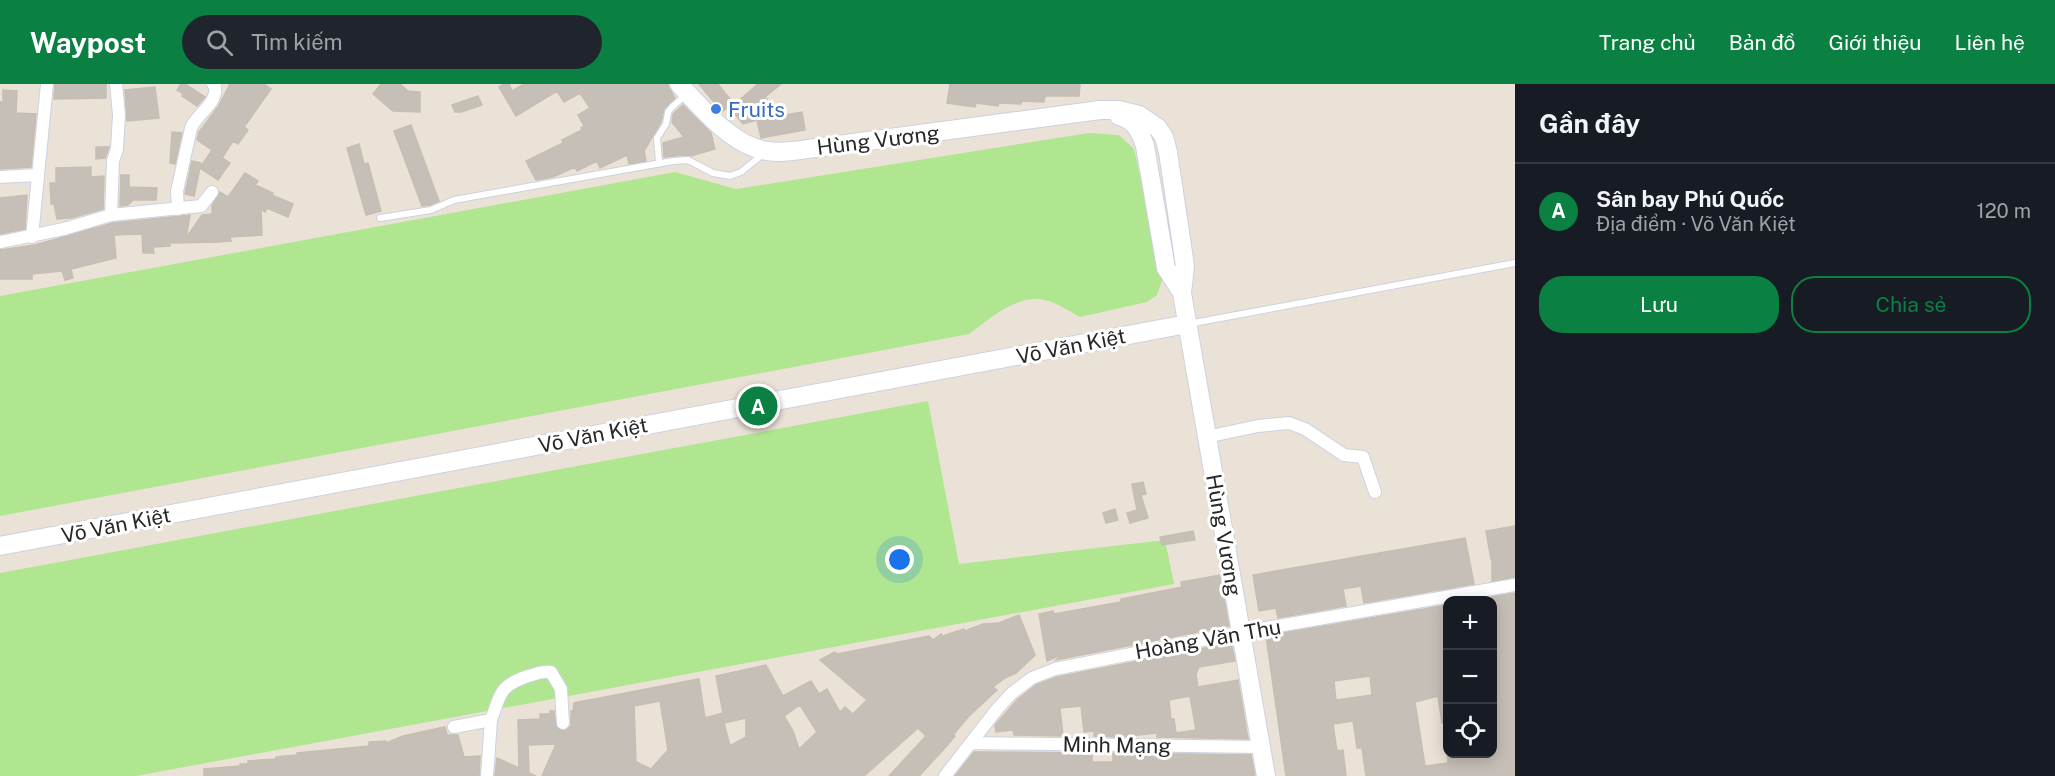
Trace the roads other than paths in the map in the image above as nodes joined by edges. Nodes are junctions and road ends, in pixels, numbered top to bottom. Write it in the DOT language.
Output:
graph roads {
  1 [pos="47,84"];
  2 [pos="116,84"];
  3 [pos="213,84"];
  4 [pos="684,89"];
  5 [pos="766,151"];
  6 [pos="659,163"];
  7 [pos="37,175"];
  8 [pos="0,177"];
  9 [pos="212,192"];
  10 [pos="177,209"];
  11 [pos="111,215"];
  12 [pos="380,218"];
  13 [pos="32,237"];
  14 [pos="0,242"];
  15 [pos="1515,263"];
  16 [pos="1187,324"];
  17 [pos="1206,437"];
  18 [pos="1375,492"];
  19 [pos="0,546"];
  20 [pos="1515,585"];
  21 [pos="1243,632"];
  22 [pos="490,720"];
  23 [pos="563,723"];
  24 [pos="454,727"];
  25 [pos="972,742"];
  26 [pos="1261,747"];
  27 [pos="486,776"];
  28 [pos="945,776"];
  29 [pos="1266,776"];
  1 -- 7 [label="street"];
  2 -- 11 [label="street"];
  3 -- 10 [label="street"];
  4 -- 5 [label="street, Hùng Vương"];
  4 -- 6 [label="lane"];
  5 -- 6 [label="lane"];
  5 -- 16 [label="street, Hùng Vương"];
  6 -- 12 [label="lane"];
  7 -- 8 [label="street"];
  7 -- 13 [label="street"];
  9 -- 10 [label="street"];
  10 -- 11 [label="street"];
  11 -- 13 [label="street"];
  13 -- 14 [label="street"];
  15 -- 16 [label="lane"];
  16 -- 17 [label="street, Hùng Vương"];
  16 -- 19 [label="street, Võ Văn Kiệt"];
  17 -- 18 [label="street"];
  17 -- 21 [label="street, Hùng Vương"];
  20 -- 21 [label="street, Hoàng Văn Thụ"];
  21 -- 25 [label="street, Hoàng Văn Thụ"];
  21 -- 26 [label="street, Hùng Vương"];
  22 -- 23 [label="street"];
  22 -- 24 [label="street"];
  22 -- 27 [label="street"];
  25 -- 26 [label="street, Minh Mạng"];
  25 -- 28 [label="street, Hoàng Văn Thụ"];
  26 -- 29 [label="street, Hùng Vương"];
}
